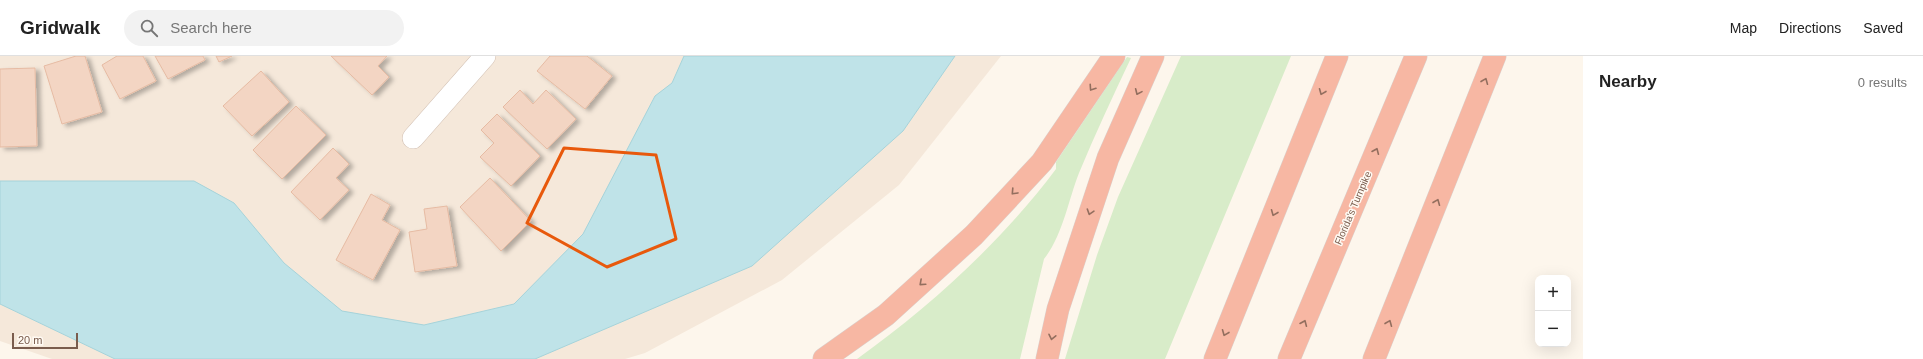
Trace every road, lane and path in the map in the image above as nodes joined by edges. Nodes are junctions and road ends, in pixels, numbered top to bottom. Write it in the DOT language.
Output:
graph roads {
  1 [pos="485,56"];
  2 [pos="1114,56"];
  3 [pos="1153,56"];
  4 [pos="1337,56"];
  5 [pos="1416,56"];
  6 [pos="1495,56"];
  7 [pos="413,138"];
  8 [pos="824,359"];
  9 [pos="1047,359"];
  10 [pos="1215,359"];
  11 [pos="1290,359"];
  12 [pos="1374,359"];
  1 -- 7 [label="street"];
  2 -- 8 [label="highway, one-way"];
  3 -- 9 [label="highway, one-way"];
  4 -- 10 [label="highway, one-way"];
  11 -- 5 [label="highway, Florida's Turnpike, one-way"];
  12 -- 6 [label="highway, one-way"];
}
